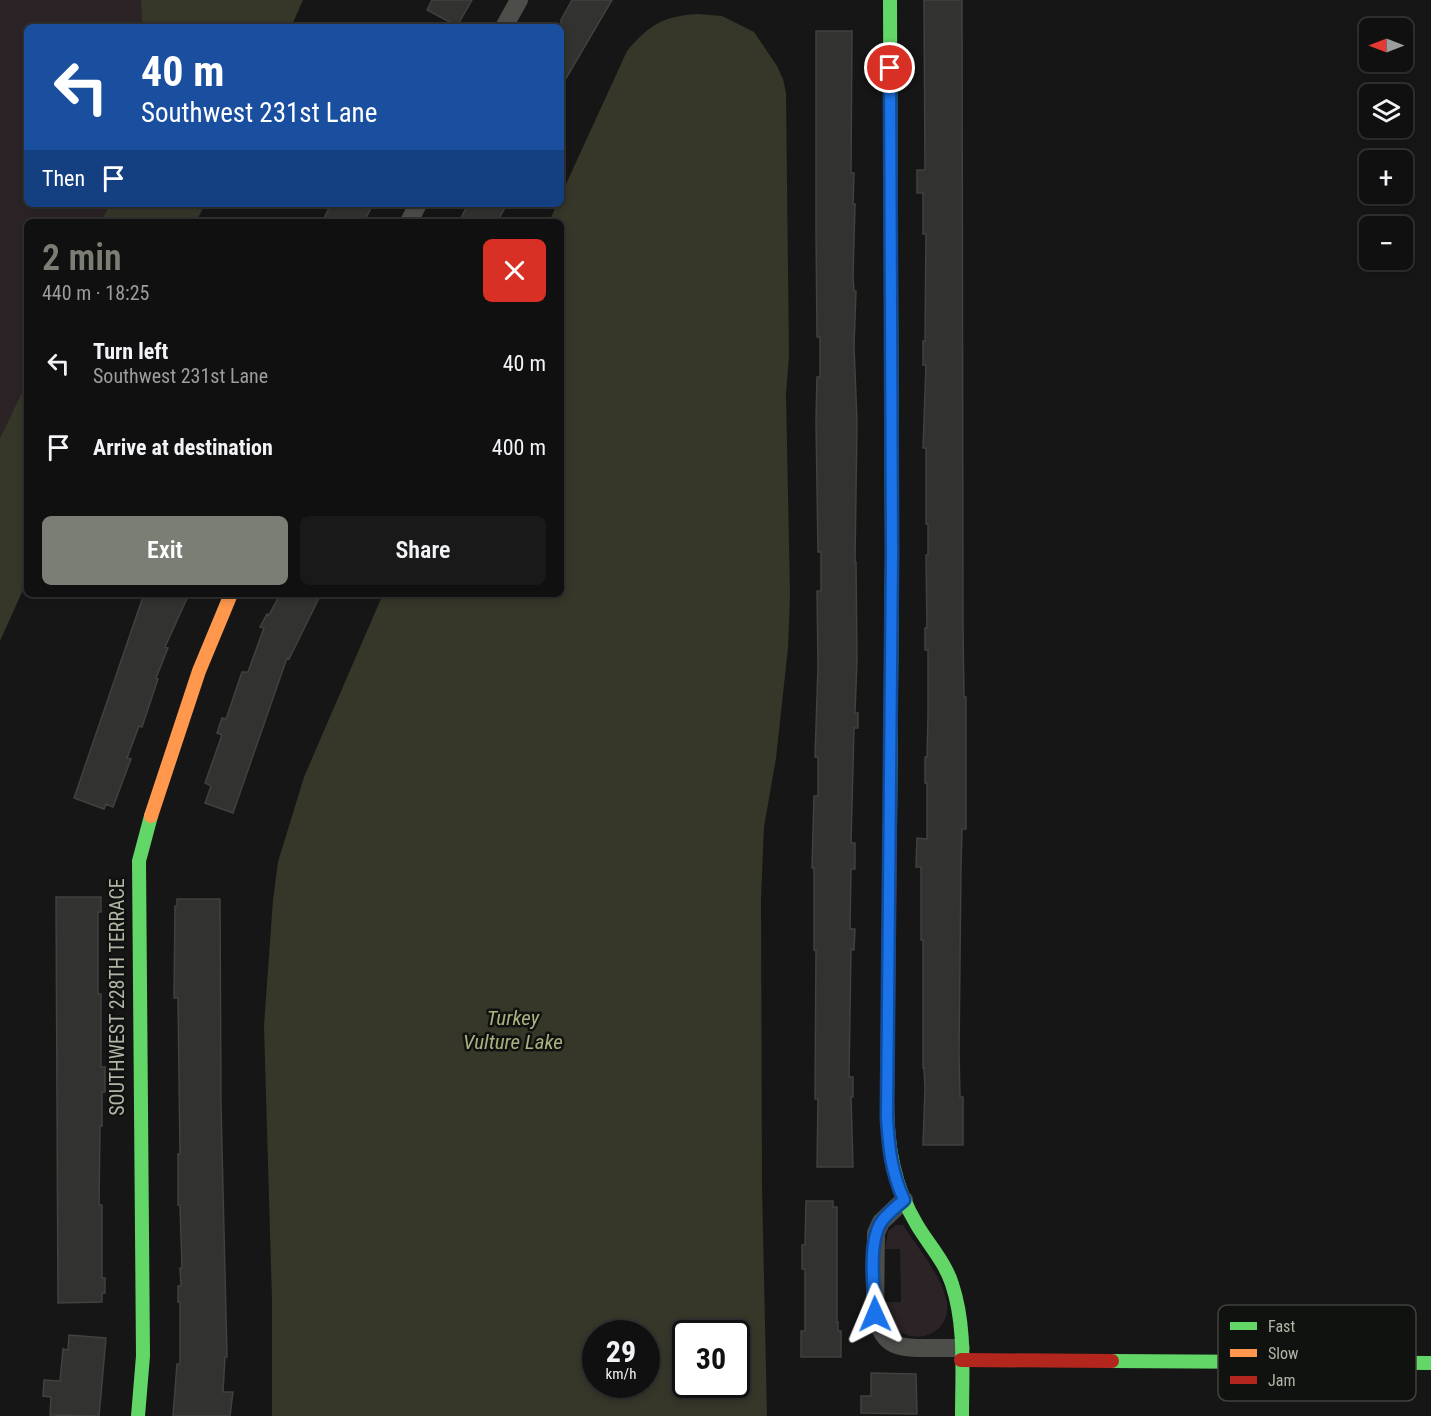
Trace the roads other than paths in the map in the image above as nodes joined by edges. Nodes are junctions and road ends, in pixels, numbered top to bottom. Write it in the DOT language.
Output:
graph roads {
  1 [pos="519,0"];
  2 [pos="890,0"];
  3 [pos="506,24"];
  4 [pos="230,597"];
  5 [pos="904,1200"];
  6 [pos="961,1354"];
  7 [pos="1218,1359"];
  8 [pos="1416,1363"];
  9 [pos="1431,1363"];
  10 [pos="138,1416"];
  11 [pos="962,1416"];
  1 -- 3 [label="street"];
  2 -- 5 [label="street"];
  4 -- 10 [label="street, SOUTHWEST 228TH TERRACE"];
  5 -- 6 [label="street"];
  5 -- 6 [label="street"];
  6 -- 7 [label="street"];
  6 -- 11 [label="street"];
  8 -- 9 [label="street"];
}
